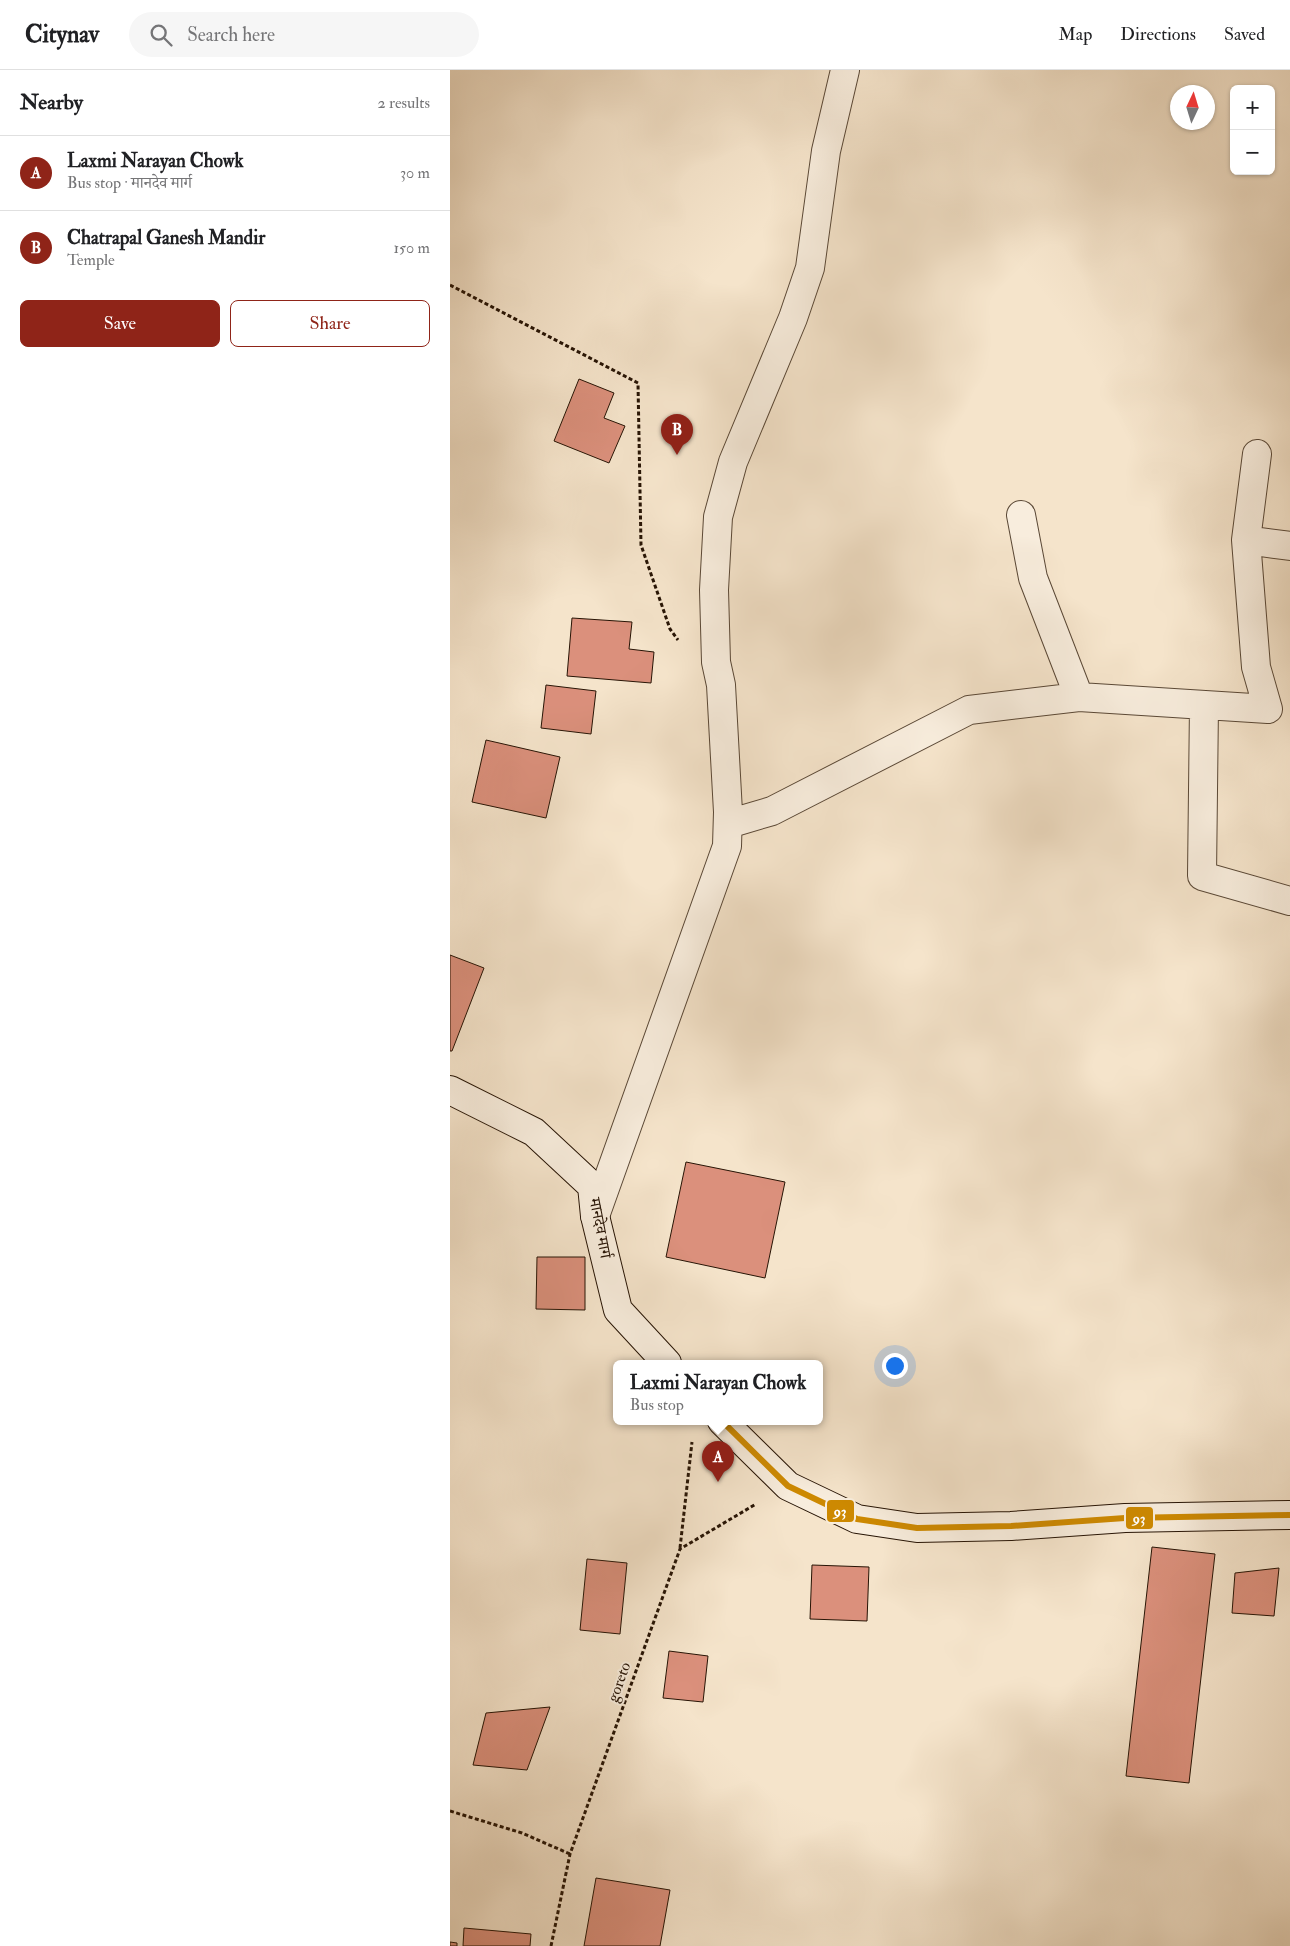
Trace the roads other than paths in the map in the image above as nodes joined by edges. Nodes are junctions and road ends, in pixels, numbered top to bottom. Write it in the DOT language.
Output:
graph roads {
  1 [pos="844,70"];
  2 [pos="1257,454"];
  3 [pos="1021,515"];
  4 [pos="1246,540"];
  5 [pos="1290,546"];
  6 [pos="1080,698"];
  7 [pos="1204,706"];
  8 [pos="728,824"];
  9 [pos="1290,902"];
  10 [pos="450,1090"];
  11 [pos="594,1216"];
  12 [pos="664,1360"];
  13 [pos="726,1425"];
  14 [pos="1290,1515"];
  1 -- 8 [label="street"];
  2 -- 4 [label="street"];
  3 -- 6 [label="street"];
  4 -- 5 [label="street"];
  4 -- 7 [label="street"];
  6 -- 7 [label="street"];
  6 -- 8 [label="street"];
  7 -- 9 [label="street"];
  8 -- 11 [label="street"];
  10 -- 11 [label="street, मानदेव मार्ग"];
  11 -- 12 [label="street, मानदेव मार्ग"];
  13 -- 14 [label="street"];
}
